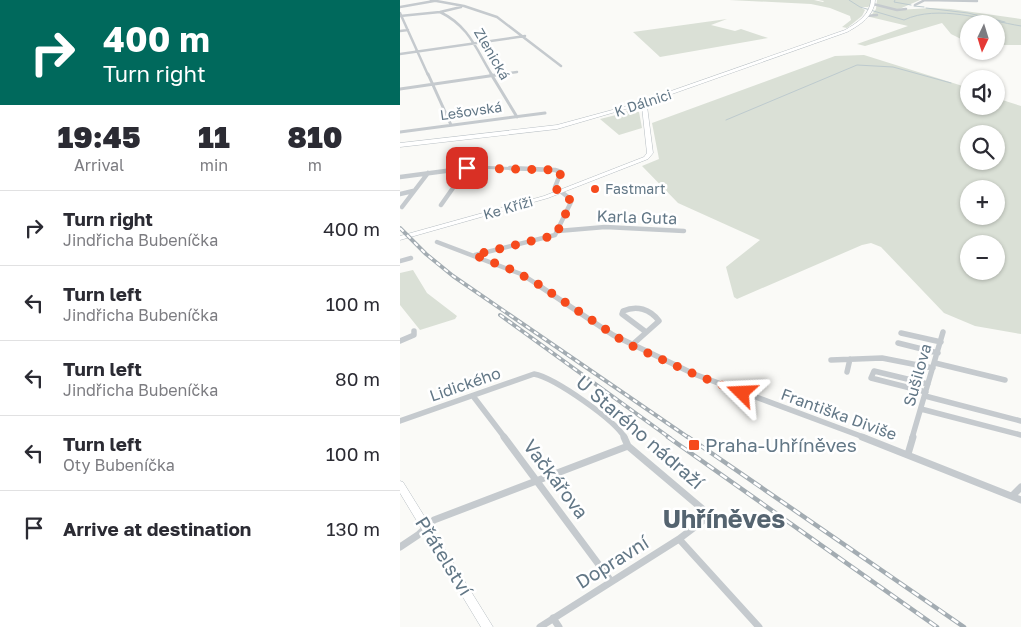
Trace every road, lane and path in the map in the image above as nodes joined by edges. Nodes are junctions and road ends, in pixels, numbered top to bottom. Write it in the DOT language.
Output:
graph roads {
  1 [pos="925,0"];
  2 [pos="972,0"];
  3 [pos="433,1"];
  4 [pos="915,5"];
  5 [pos="464,6"];
  6 [pos="872,6"];
  7 [pos="400,7"];
  8 [pos="890,7"];
  9 [pos="906,9"];
  10 [pos="886,10"];
  11 [pos="440,12"];
  12 [pos="401,15"];
  13 [pos="877,15"];
  14 [pos="866,16"];
  15 [pos="408,30"];
  16 [pos="400,31"];
  17 [pos="525,36"];
  18 [pos="474,44"];
  19 [pos="417,51"];
  20 [pos="400,54"];
  21 [pos="561,66"];
  22 [pos="517,72"];
  23 [pos="492,76"];
  24 [pos="432,84"];
  25 [pos="400,89"];
  26 [pos="644,105"];
  27 [pos="545,113"];
  28 [pos="517,116"];
  29 [pos="451,125"];
  30 [pos="400,132"];
  31 [pos="400,145"];
  32 [pos="467,168"];
  33 [pos="428,173"];
  34 [pos="402,176"];
  35 [pos="414,191"];
  36 [pos="561,192"];
  37 [pos="400,194"];
  38 [pos="441,205"];
  39 [pos="402,207"];
  40 [pos="558,231"];
  41 [pos="684,232"];
  42 [pos="400,238"];
  43 [pos="437,242"];
  44 [pos="474,255"];
  45 [pos="411,258"];
  46 [pos="400,261"];
  47 [pos="414,331"];
  48 [pos="646,332"];
  49 [pos="944,332"];
  50 [pos="902,333"];
  51 [pos="400,341"];
  52 [pos="941,342"];
  53 [pos="898,343"];
  54 [pos="632,345"];
  55 [pos="938,353"];
  56 [pos="850,359"];
  57 [pos="831,360"];
  58 [pos="934,365"];
  59 [pos="847,372"];
  60 [pos="539,373"];
  61 [pos="1005,380"];
  62 [pos="928,384"];
  63 [pos="925,394"];
  64 [pos="473,396"];
  65 [pos="921,409"];
  66 [pos="1021,421"];
  67 [pos="400,422"];
  68 [pos="1021,435"];
  69 [pos="628,446"];
  70 [pos="908,454"];
  71 [pos="537,480"];
  72 [pos="400,485"];
  73 [pos="1021,487"];
  74 [pos="1012,496"];
  75 [pos="1021,500"];
  76 [pos="700,523"];
  77 [pos="426,527"];
  78 [pos="679,539"];
  79 [pos="400,547"];
  80 [pos="611,581"];
  81 [pos="553,618"];
  82 [pos="487,627"];
  83 [pos="540,627"];
  84 [pos="559,627"];
  85 [pos="759,627"];
  1 -- 2 [label="street"];
  1 -- 4 [label="street"];
  3 -- 5 [label="street"];
  3 -- 7 [label="street"];
  5 -- 11 [label="street"];
  5 -- 17 [label="street"];
  6 -- 8 [label="street"];
  6 -- 14 [label="street, K Dálnici"];
  8 -- 9 [label="street"];
  8 -- 10 [label="street"];
  11 -- 12 [label="street"];
  11 -- 18 [label="street, Zlenická"];
  12 -- 15 [label="street"];
  13 -- 14 [label="street"];
  14 -- 26 [label="street, K Dálnici"];
  15 -- 16 [label="street"];
  15 -- 19 [label="street"];
  17 -- 18 [label="street"];
  17 -- 21 [label="street"];
  18 -- 19 [label="street"];
  18 -- 23 [label="street, Zlenická"];
  19 -- 20 [label="street"];
  19 -- 24 [label="street"];
  22 -- 23 [label="street"];
  23 -- 24 [label="street"];
  23 -- 28 [label="street, Zlenická"];
  24 -- 25 [label="street"];
  24 -- 29 [label="street"];
  26 -- 31 [label="street, K Dálnici"];
  26 -- 36 [label="street, Ke Kříži"];
  27 -- 28 [label="street, Lešovská"];
  28 -- 29 [label="street, Lešovská"];
  29 -- 30 [label="street, Lešovská"];
  32 -- 33 [label="street"];
  32 -- 36 [label="street"];
  32 -- 38 [label="street"];
  33 -- 34 [label="street"];
  33 -- 35 [label="street"];
  35 -- 37 [label="street"];
  35 -- 39 [label="street"];
  36 -- 40 [label="street"];
  36 -- 42 [label="street, Ke Kříži"];
  40 -- 41 [label="street, Karla Guta"];
  40 -- 44 [label="street, Karla Guta"];
  43 -- 44 [label="street, Františka Diviše"];
  44 -- 54 [label="street, Františka Diviše"];
  45 -- 46 [label="street"];
  47 -- 51 [label="street"];
  48 -- 48 [label="street"];
  48 -- 54 [label="street"];
  49 -- 52 [label="street, Sušilova"];
  50 -- 52 [label="street"];
  52 -- 55 [label="street, Sušilova"];
  53 -- 55 [label="street"];
  54 -- 70 [label="street, Františka Diviše"];
  55 -- 58 [label="street, Sušilova"];
  56 -- 57 [label="street"];
  56 -- 58 [label="street"];
  56 -- 59 [label="street"];
  58 -- 61 [label="street"];
  58 -- 62 [label="street, Sušilova"];
  60 -- 64 [label="street, Lidického"];
  60 -- 69 [label="street, U Starého nádraží"];
  62 -- 63 [label="street, Sušilova"];
  62 -- 63 [label="street"];
  63 -- 65 [label="street, Sušilova"];
  63 -- 66 [label="street"];
  64 -- 67 [label="street, Lidického"];
  64 -- 71 [label="street, Vačkářova"];
  65 -- 68 [label="street"];
  65 -- 70 [label="street, Sušilova"];
  69 -- 71 [label="street"];
  69 -- 76 [label="street, U Starého nádraží"];
  70 -- 74 [label="street, Františka Diviše"];
  71 -- 77 [label="street"];
  71 -- 80 [label="street, Vačkářova"];
  72 -- 77 [label="street, Přátelství"];
  73 -- 74 [label="street"];
  74 -- 75 [label="street, Františka Diviše"];
  76 -- 78 [label="street, Dopravní"];
  77 -- 79 [label="street"];
  77 -- 82 [label="street, Přátelství"];
  78 -- 80 [label="street, Dopravní"];
  78 -- 85 [label="street"];
  80 -- 81 [label="street, Dopravní"];
  81 -- 83 [label="street, Dopravní"];
  81 -- 84 [label="street"];
}
